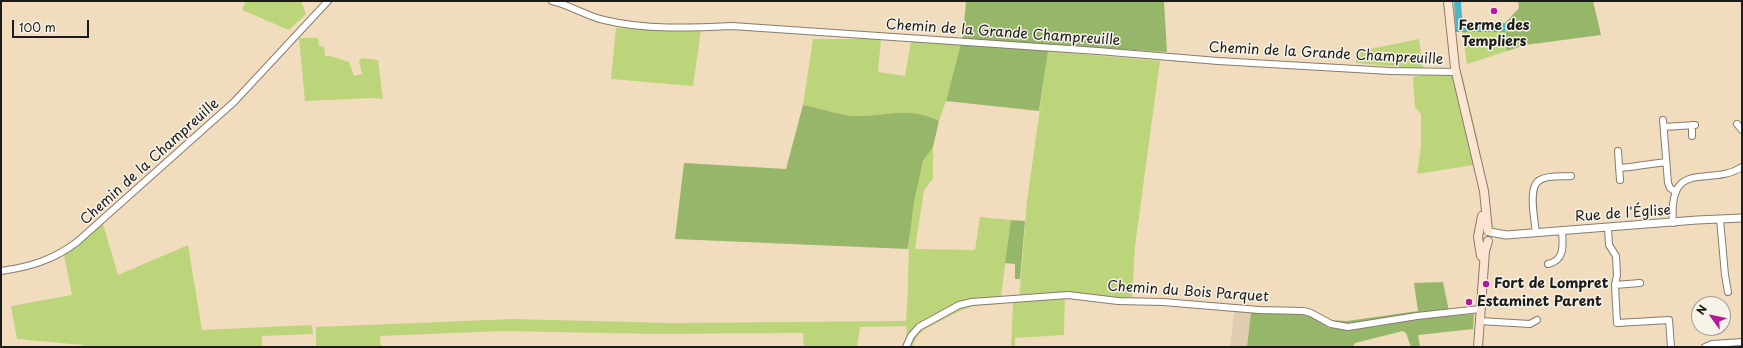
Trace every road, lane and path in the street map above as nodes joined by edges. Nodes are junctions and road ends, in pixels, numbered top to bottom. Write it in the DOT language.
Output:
graph roads {
  1 [pos="328,1"];
  2 [pos="552,1"];
  3 [pos="1448,1"];
  4 [pos="1456,72"];
  5 [pos="1663,120"];
  6 [pos="1736,124"];
  7 [pos="1664,128"];
  8 [pos="1742,130"];
  9 [pos="1692,136"];
  10 [pos="1618,151"];
  11 [pos="1666,162"];
  12 [pos="1742,167"];
  13 [pos="1619,168"];
  14 [pos="1571,176"];
  15 [pos="1481,180"];
  16 [pos="1620,180"];
  17 [pos="1676,192"];
  18 [pos="1742,218"];
  19 [pos="1720,219"];
  20 [pos="1672,223"];
  21 [pos="1608,228"];
  22 [pos="1562,231"];
  23 [pos="1536,233"];
  24 [pos="1489,236"];
  25 [pos="1479,237"];
  26 [pos="1548,264"];
  27 [pos="1,271"];
  28 [pos="1640,283"];
  29 [pos="1482,285"];
  30 [pos="1615,285"];
  31 [pos="1728,292"];
  32 [pos="1480,309"];
  33 [pos="1537,320"];
  34 [pos="1479,321"];
  35 [pos="1742,342"];
  36 [pos="1727,345"];
  37 [pos="906,347"];
  38 [pos="1478,347"];
  39 [pos="1671,347"];
  40 [pos="1705,347"];
  1 -- 27 [label="street, Chemin de la Champreuille"];
  2 -- 4 [label="street, Chemin de la Grande Champreuille"];
  3 -- 4 [label="main road"];
  4 -- 15 [label="main road"];
  5 -- 7 [label="street"];
  6 -- 8 [label="street"];
  7 -- 9 [label="street"];
  7 -- 11 [label="street"];
  10 -- 13 [label="street"];
  11 -- 13 [label="street"];
  11 -- 17 [label="street"];
  12 -- 17 [label="street"];
  13 -- 16 [label="street"];
  14 -- 23 [label="street"];
  15 -- 24 [label="main road"];
  15 -- 25 [label="main road"];
  17 -- 20 [label="street"];
  18 -- 19 [label="street, Rue de l'Église"];
  19 -- 20 [label="street, Rue de l'Église"];
  19 -- 31 [label="street"];
  20 -- 21 [label="street, Rue de l'Église"];
  21 -- 22 [label="street, Rue de l'Église"];
  21 -- 30 [label="street"];
  22 -- 23 [label="street, Rue de l'Église"];
  22 -- 26 [label="street"];
  23 -- 24 [label="street, Rue de l'Église"];
  24 -- 25 [label="main road"];
  24 -- 25 [label="main road"];
  24 -- 29 [label="main road"];
  25 -- 29 [label="main road"];
  28 -- 30 [label="street"];
  29 -- 32 [label="main road"];
  30 -- 39 [label="street"];
  32 -- 34 [label="main road"];
  32 -- 37 [label="street, Chemin du Bois Parquet"];
  33 -- 34 [label="street"];
  34 -- 38 [label="main road"];
  35 -- 36 [label="street"];
  36 -- 40 [label="street"];
}
